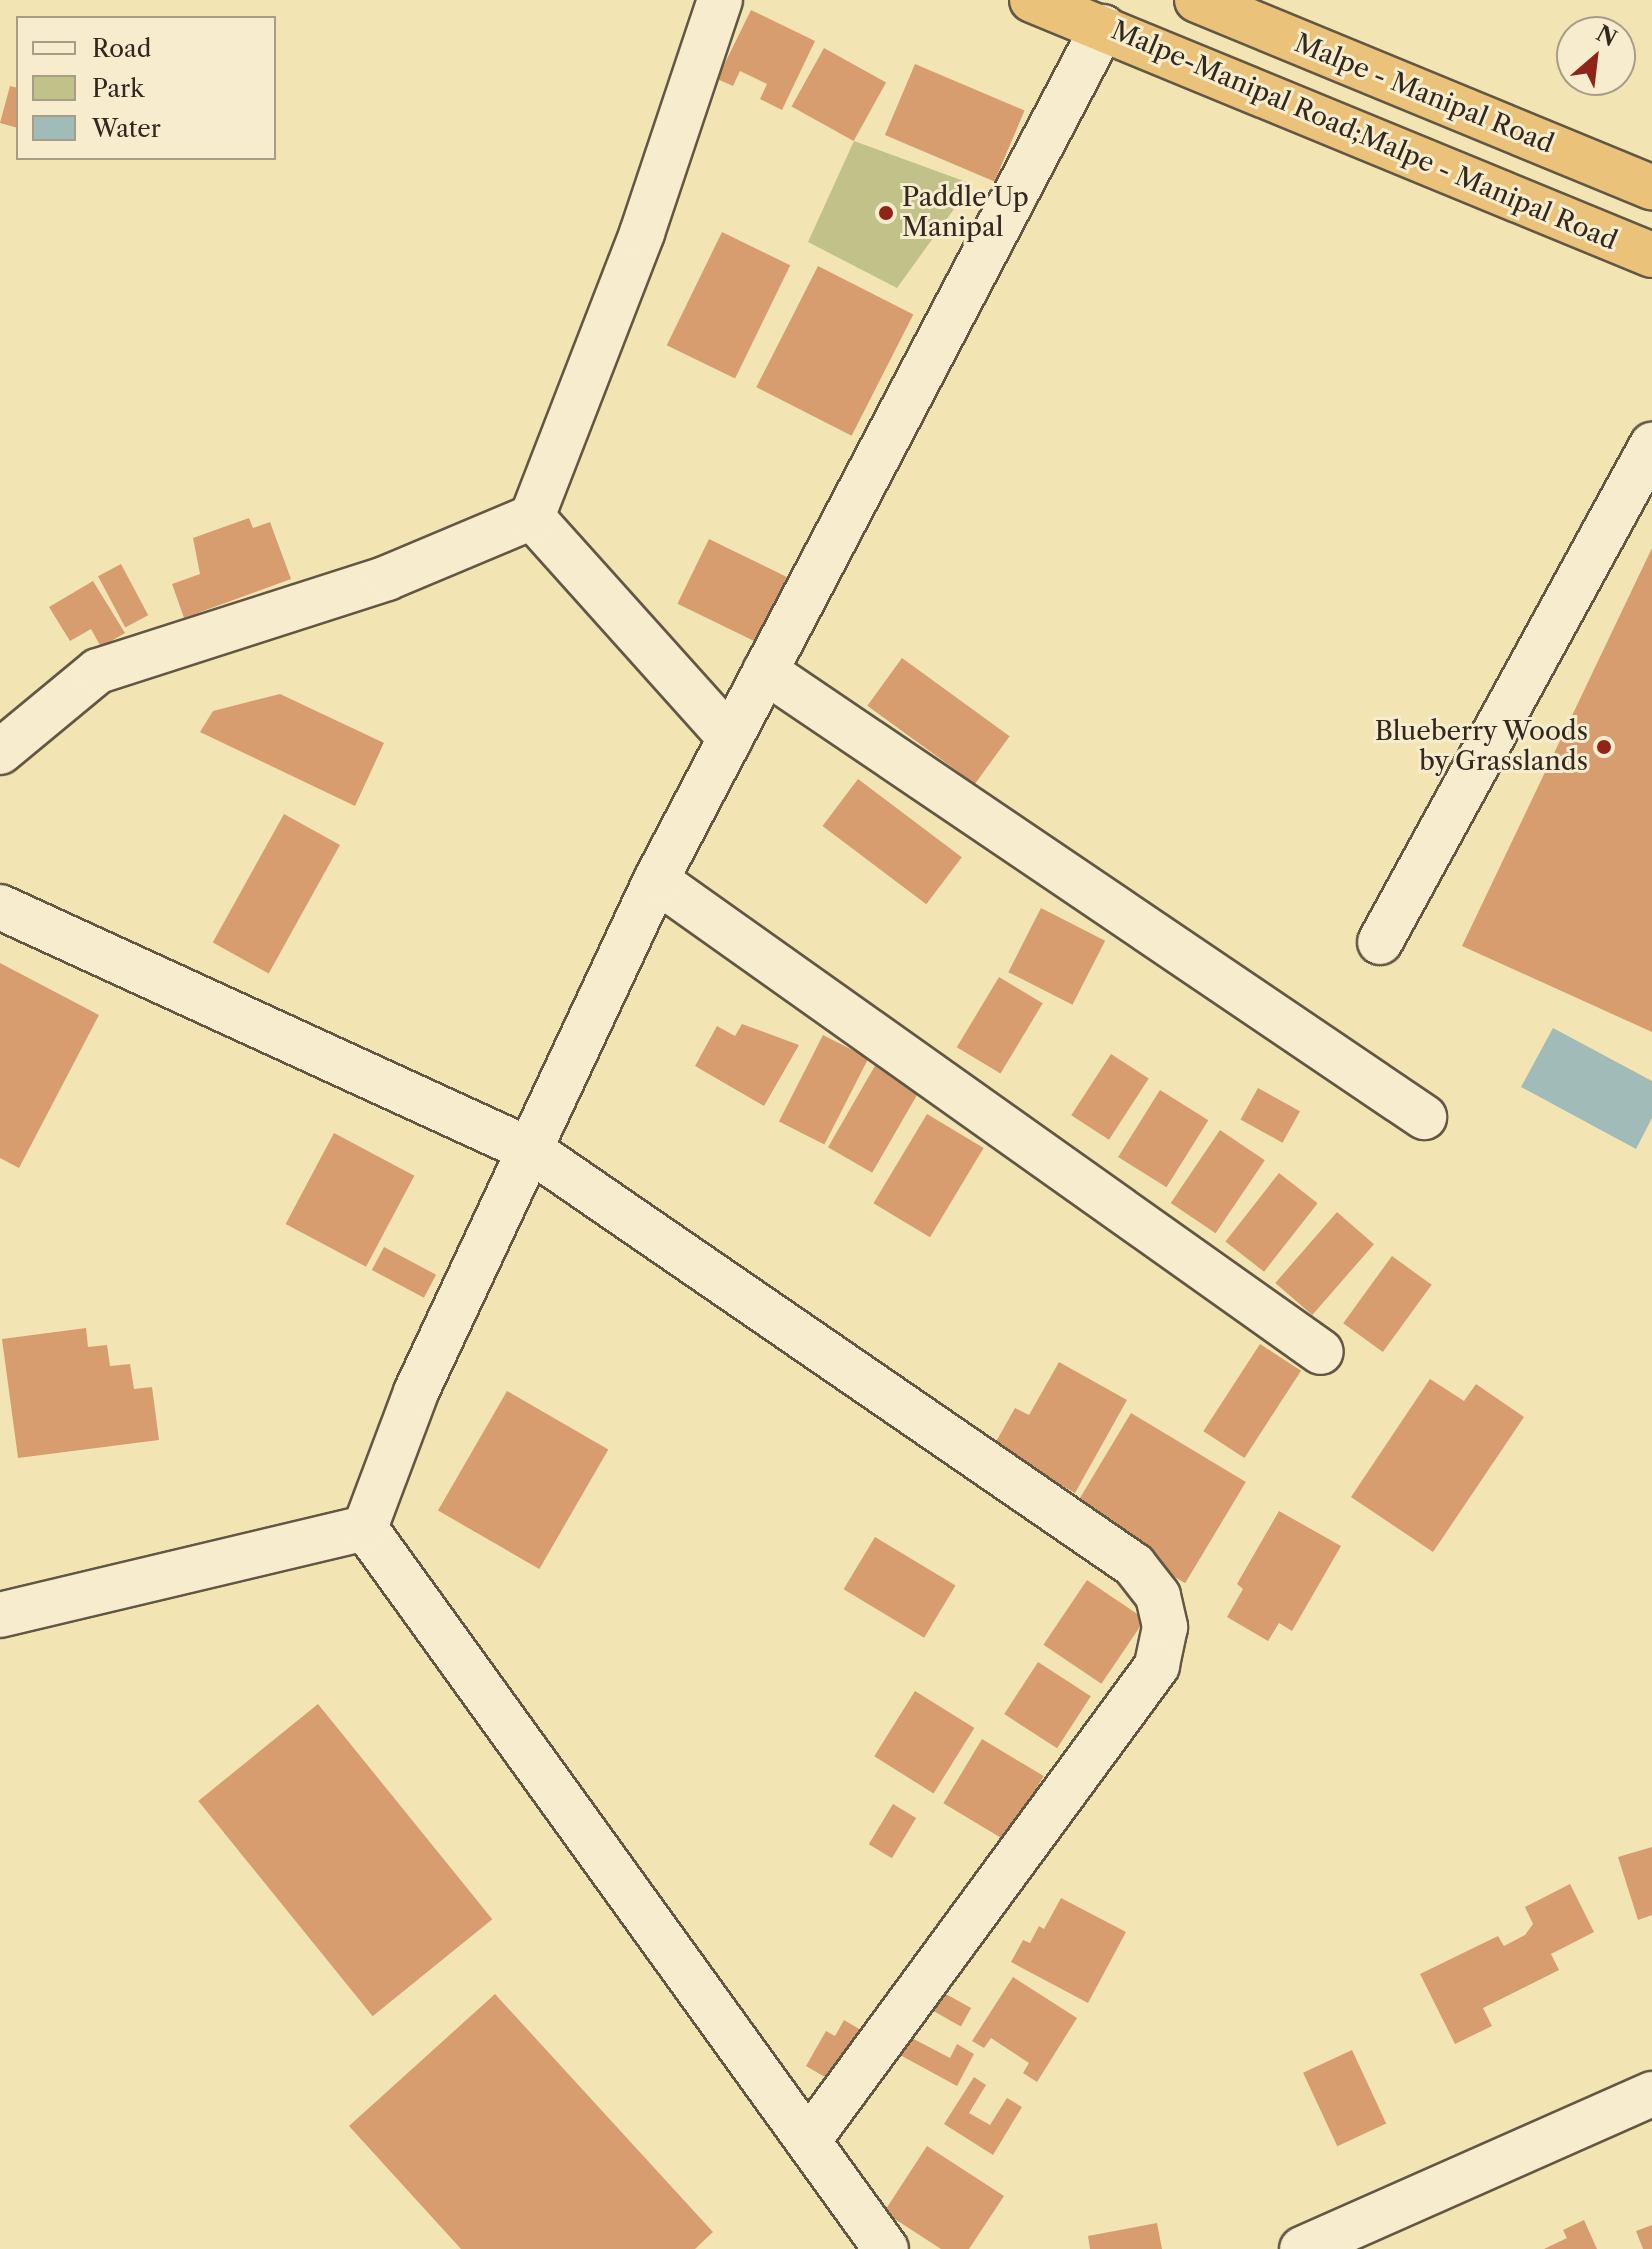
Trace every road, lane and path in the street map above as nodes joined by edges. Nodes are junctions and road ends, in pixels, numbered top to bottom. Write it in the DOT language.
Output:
graph roads {
  1 [pos="720,0"];
  2 [pos="1032,0"];
  3 [pos="1197,0"];
  4 [pos="1103,27"];
  5 [pos="1652,188"];
  6 [pos="1652,255"];
  7 [pos="1652,445"];
  8 [pos="532,517"];
  9 [pos="765,671"];
  10 [pos="730,738"];
  11 [pos="0,752"];
  12 [pos="656,880"];
  13 [pos="0,907"];
  14 [pos="1380,942"];
  15 [pos="1424,1117"];
  16 [pos="532,1151"];
  17 [pos="1321,1352"];
  18 [pos="365,1528"];
  19 [pos="0,1615"];
  20 [pos="1652,2094"];
  21 [pos="808,2141"];
  22 [pos="886,2249"];
  23 [pos="1302,2249"];
  1 -- 8 [label="street"];
  2 -- 4 [label="highway, Malpe-Manipal Road;Malpe - Manipal Road"];
  3 -- 5 [label="highway, Malpe - Manipal Road"];
  4 -- 6 [label="highway, Malpe-Manipal Road;Malpe - Manipal Road"];
  4 -- 9 [label="street"];
  7 -- 14 [label="street"];
  8 -- 10 [label="street"];
  8 -- 11 [label="street"];
  9 -- 10 [label="street"];
  9 -- 15 [label="street"];
  10 -- 12 [label="street"];
  12 -- 16 [label="street"];
  12 -- 17 [label="street"];
  13 -- 16 [label="street"];
  16 -- 18 [label="street"];
  16 -- 21 [label="street"];
  18 -- 19 [label="street"];
  18 -- 21 [label="street"];
  20 -- 23 [label="street"];
  21 -- 22 [label="street"];
}
